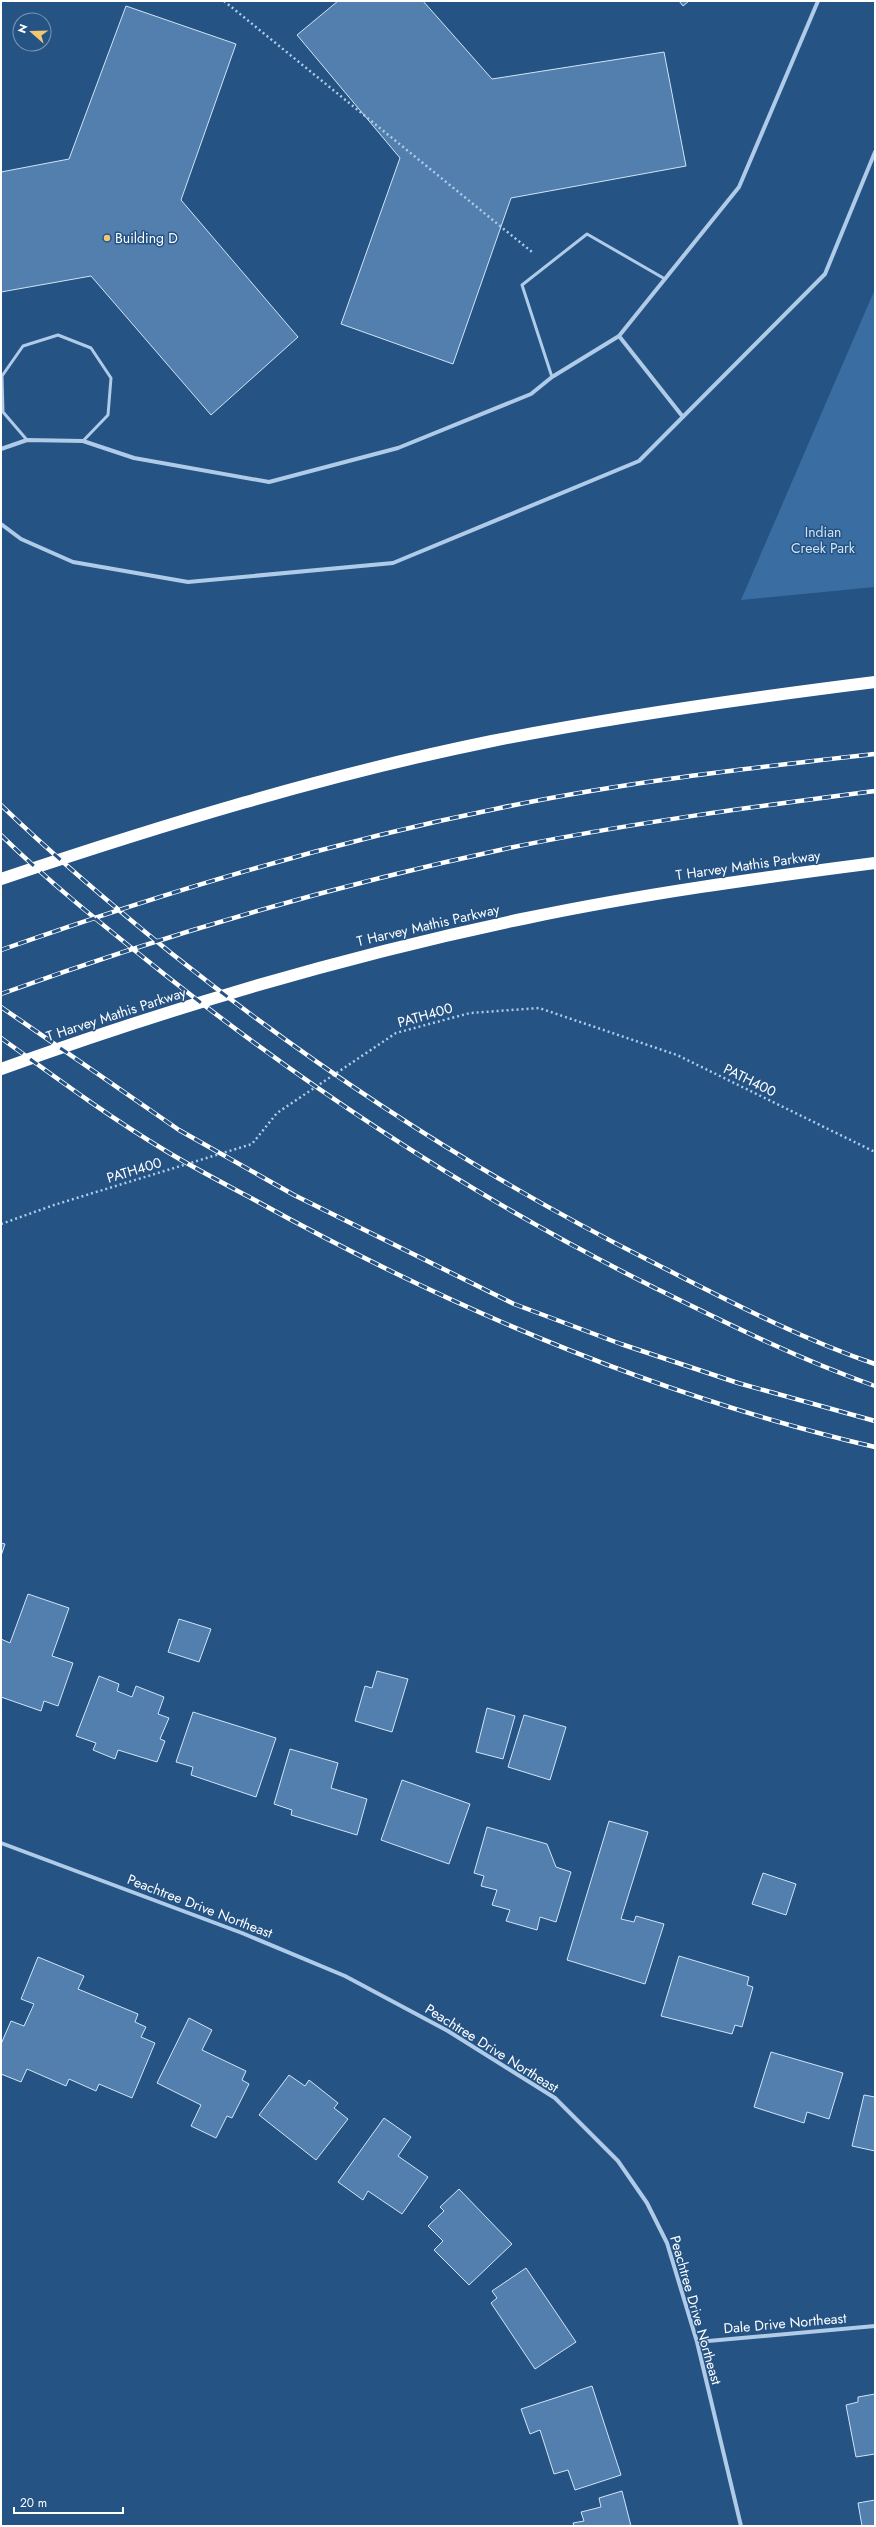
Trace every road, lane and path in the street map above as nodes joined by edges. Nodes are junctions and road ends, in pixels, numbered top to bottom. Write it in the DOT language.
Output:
graph roads {
  1 [pos="224,1"];
  2 [pos="818,1"];
  3 [pos="875,152"];
  4 [pos="548,264"];
  5 [pos="665,279"];
  6 [pos="620,336"];
  7 [pos="552,377"];
  8 [pos="683,417"];
  9 [pos="27,440"];
  10 [pos="83,441"];
  11 [pos="1,450"];
  12 [pos="1,524"];
  13 [pos="875,682"];
  14 [pos="875,863"];
  15 [pos="1,879"];
  16 [pos="1,1069"];
  17 [pos="875,1152"];
  18 [pos="1,1224"];
  19 [pos="1,1842"];
  20 [pos="875,2326"];
  21 [pos="697,2342"];
  22 [pos="741,2526"];
  1 -- 4 [label="path"];
  2 -- 5 [label="street"];
  3 -- 8 [label="street"];
  4 -- 5 [label="lane"];
  4 -- 7 [label="lane"];
  5 -- 6 [label="street"];
  6 -- 7 [label="street"];
  6 -- 8 [label="street"];
  7 -- 10 [label="street"];
  8 -- 12 [label="street"];
  9 -- 10 [label="street"];
  9 -- 10 [label="lane"];
  9 -- 11 [label="street"];
  13 -- 15 [label="highway"];
  14 -- 16 [label="highway, T Harvey Mathis Parkway"];
  17 -- 18 [label="path, PATH400"];
  19 -- 21 [label="street, Peachtree Drive Northeast"];
  20 -- 21 [label="street, Dale Drive Northeast"];
  21 -- 22 [label="street, Peachtree Drive Northeast"];
}
